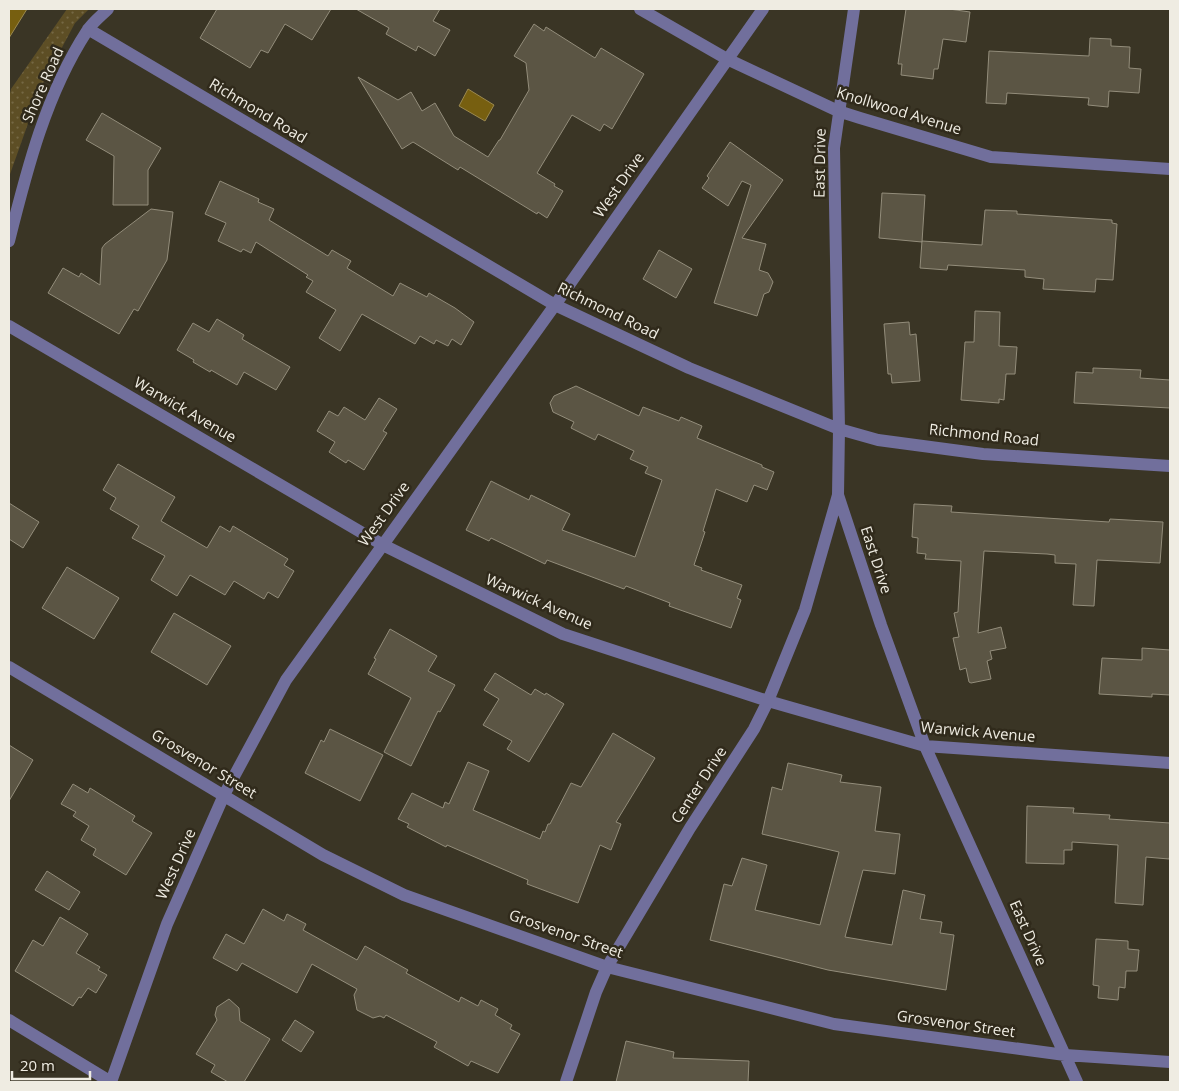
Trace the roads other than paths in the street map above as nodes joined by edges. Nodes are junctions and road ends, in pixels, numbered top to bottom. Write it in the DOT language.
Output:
graph roads {
  1 [pos="108,9"];
  2 [pos="640,9"];
  3 [pos="763,9"];
  4 [pos="854,9"];
  5 [pos="88,29"];
  6 [pos="726,59"];
  7 [pos="838,111"];
  8 [pos="1170,169"];
  9 [pos="9,241"];
  10 [pos="555,304"];
  11 [pos="9,326"];
  12 [pos="839,429"];
  13 [pos="1170,466"];
  14 [pos="838,495"];
  15 [pos="382,545"];
  16 [pos="9,667"];
  17 [pos="768,701"];
  18 [pos="925,746"];
  19 [pos="1170,762"];
  20 [pos="224,795"];
  21 [pos="607,967"];
  22 [pos="9,1020"];
  23 [pos="1065,1055"];
  24 [pos="1170,1062"];
  25 [pos="111,1082"];
  26 [pos="566,1082"];
  27 [pos="1077,1082"];
  1 -- 5 [label="street, Shore Road"];
  2 -- 6 [label="street, Knollwood Avenue"];
  3 -- 6 [label="street, West Drive"];
  4 -- 7 [label="street, East Drive"];
  5 -- 9 [label="street, Shore Road"];
  5 -- 10 [label="street, Richmond Road"];
  6 -- 7 [label="street, Knollwood Avenue"];
  6 -- 10 [label="street, West Drive"];
  7 -- 8 [label="street, Knollwood Avenue"];
  7 -- 12 [label="street, East Drive"];
  10 -- 12 [label="street, Richmond Road"];
  10 -- 15 [label="street, West Drive"];
  11 -- 15 [label="street, Warwick Avenue"];
  12 -- 13 [label="street, Richmond Road"];
  12 -- 14 [label="street, East Drive"];
  14 -- 17 [label="street, Center Drive"];
  14 -- 18 [label="street, East Drive"];
  15 -- 17 [label="street, Warwick Avenue"];
  15 -- 20 [label="street, West Drive"];
  16 -- 20 [label="street, Grosvenor Street"];
  17 -- 18 [label="street, Warwick Avenue"];
  17 -- 21 [label="street, Center Drive"];
  18 -- 19 [label="street, Warwick Avenue"];
  18 -- 23 [label="street, East Drive"];
  20 -- 21 [label="street, Grosvenor Street"];
  20 -- 25 [label="street, West Drive"];
  21 -- 23 [label="street, Grosvenor Street"];
  21 -- 26 [label="street, Center Drive"];
  22 -- 25 [label="street"];
  23 -- 24 [label="street, Grosvenor Street"];
  23 -- 27 [label="street, East Drive"];
}
